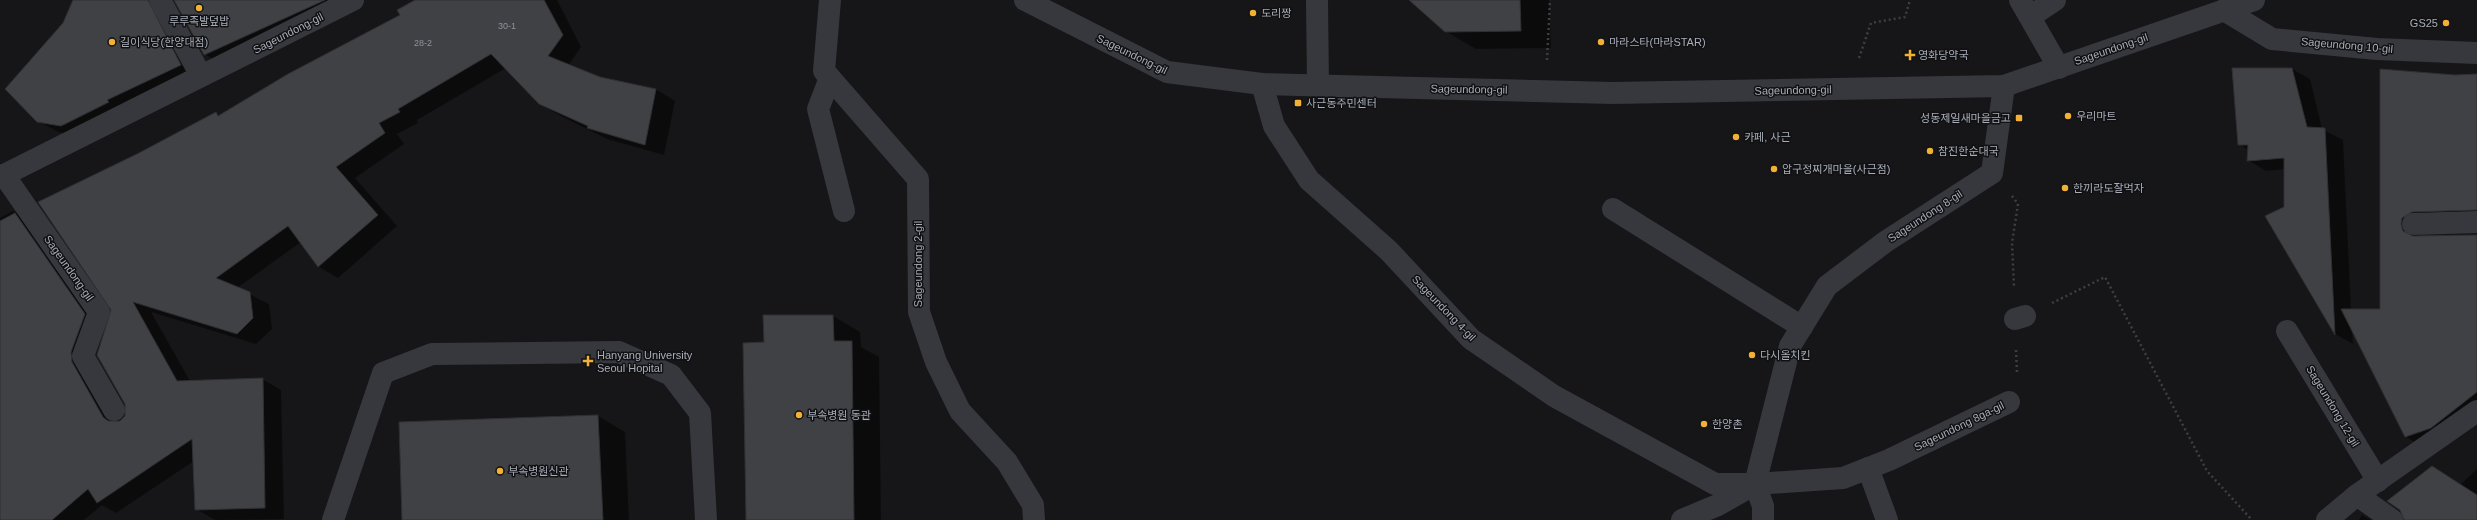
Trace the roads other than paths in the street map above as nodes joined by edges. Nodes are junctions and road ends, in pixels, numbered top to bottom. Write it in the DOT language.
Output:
graph roads {
  1 [pos="160,0"];
  2 [pos="353,0"];
  3 [pos="830,0"];
  4 [pos="1025,0"];
  5 [pos="1317,0"];
  6 [pos="2055,0"];
  7 [pos="2254,0"];
  8 [pos="2025,8"];
  9 [pos="2224,10"];
  10 [pos="2477,53"];
  11 [pos="2059,68"];
  12 [pos="201,76"];
  13 [pos="830,78"];
  14 [pos="1262,84"];
  15 [pos="1318,85"];
  16 [pos="2004,86"];
  17 [pos="2,176"];
  18 [pos="1613,209"];
  19 [pos="844,211"];
  20 [pos="2477,222"];
  21 [pos="2413,224"];
  22 [pos="1802,326"];
  23 [pos="2287,332"];
  24 [pos="2009,402"];
  25 [pos="114,410"];
  26 [pos="2477,412"];
  27 [pos="1868,468"];
  28 [pos="2378,481"];
  29 [pos="1755,484"];
  30 [pos="2357,495"];
  31 [pos="333,520"];
  32 [pos="706,520"];
  33 [pos="1034,520"];
  34 [pos="1682,520"];
  35 [pos="1763,520"];
  36 [pos="1887,520"];
  37 [pos="2327,520"];
  38 [pos="2392,520"];
  1 -- 12 [label="street"];
  2 -- 12 [label="street, Sageundong-gil"];
  3 -- 13 [label="street, Sageundong 2-gil"];
  4 -- 14 [label="street, Sageundong-gil"];
  5 -- 15 [label="street"];
  6 -- 8 [label="street"];
  7 -- 9 [label="street, Sageundong-gil"];
  8 -- 11 [label="street"];
  9 -- 10 [label="street, Sageundong 10-gil"];
  9 -- 11 [label="street, Sageundong-gil"];
  11 -- 16 [label="street, Sageundong-gil"];
  12 -- 17 [label="street, Sageundong-gil"];
  13 -- 19 [label="street"];
  13 -- 33 [label="street, Sageundong 2-gil"];
  14 -- 15 [label="street, Sageundong-gil"];
  14 -- 29 [label="street, Sageundong 4-gil"];
  15 -- 16 [label="street, Sageundong-gil"];
  16 -- 22 [label="street, Sageundong 8-gil"];
  17 -- 25 [label="street, Sageundong-gil"];
  18 -- 22 [label="street"];
  20 -- 21 [label="street"];
  22 -- 29 [label="street, Sageundong 8-gil"];
  23 -- 28 [label="street, Sageundong 12-gil"];
  24 -- 27 [label="street, Sageundong 8ga-gil"];
  26 -- 28 [label="street"];
  27 -- 29 [label="street, Sageundong 8ga-gil"];
  27 -- 36 [label="street"];
  28 -- 30 [label="street"];
  29 -- 34 [label="street, Sageundong 8ga-gil"];
  29 -- 35 [label="street"];
  30 -- 37 [label="street"];
  30 -- 38 [label="street"];
  31 -- 32 [label="street"];
}
